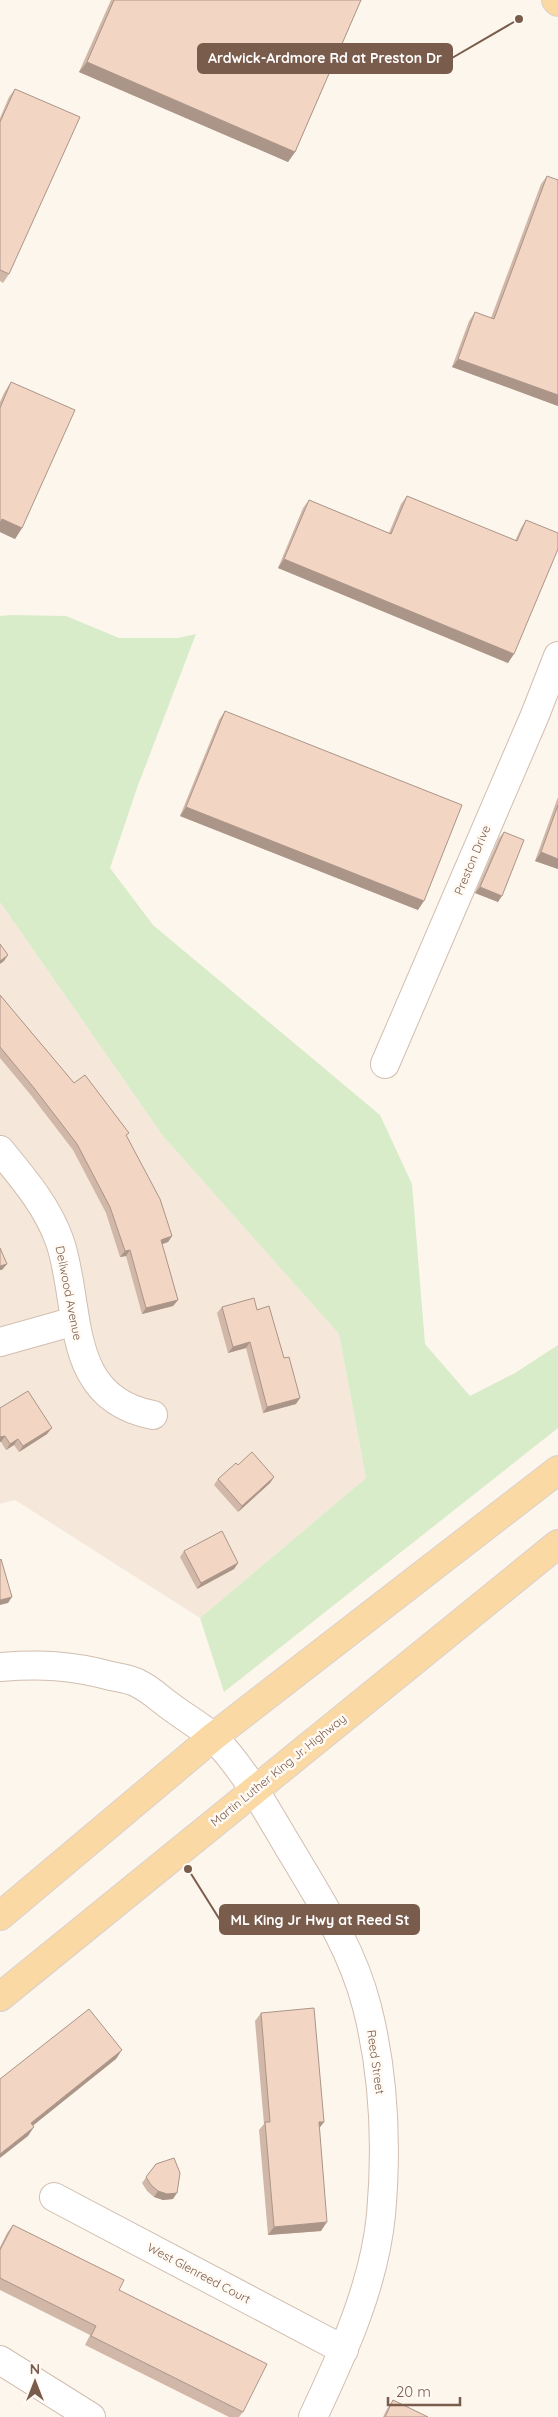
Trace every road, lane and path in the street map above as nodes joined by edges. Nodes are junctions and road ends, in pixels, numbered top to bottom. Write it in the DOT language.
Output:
graph roads {
  1 [pos="558,656"];
  2 [pos="385,1064"];
  3 [pos="0,1150"];
  4 [pos="74,1320"];
  5 [pos="0,1342"];
  6 [pos="153,1415"];
  7 [pos="558,1470"];
  8 [pos="558,1544"];
  9 [pos="0,1667"];
  10 [pos="213,1737"];
  11 [pos="254,1789"];
  12 [pos="0,1916"];
  13 [pos="0,1997"];
  14 [pos="54,2197"];
  15 [pos="344,2350"];
  16 [pos="0,2360"];
  17 [pos="91,2417"];
  18 [pos="313,2417"];
  1 -- 2 [label="street, Preston Drive"];
  3 -- 4 [label="street, Dellwood Avenue"];
  4 -- 5 [label="street"];
  4 -- 6 [label="street, Dellwood Avenue"];
  7 -- 10 [label="main road"];
  8 -- 11 [label="main road, Martin Luther King Jr. Highway"];
  9 -- 10 [label="street, Reed Street"];
  10 -- 11 [label="street, Reed Street"];
  10 -- 12 [label="main road"];
  11 -- 13 [label="main road, Martin Luther King Jr. Highway"];
  11 -- 15 [label="street, Reed Street"];
  14 -- 15 [label="street, West Glenreed Court"];
  15 -- 18 [label="street, Reed Street"];
  16 -- 17 [label="street"];
}
